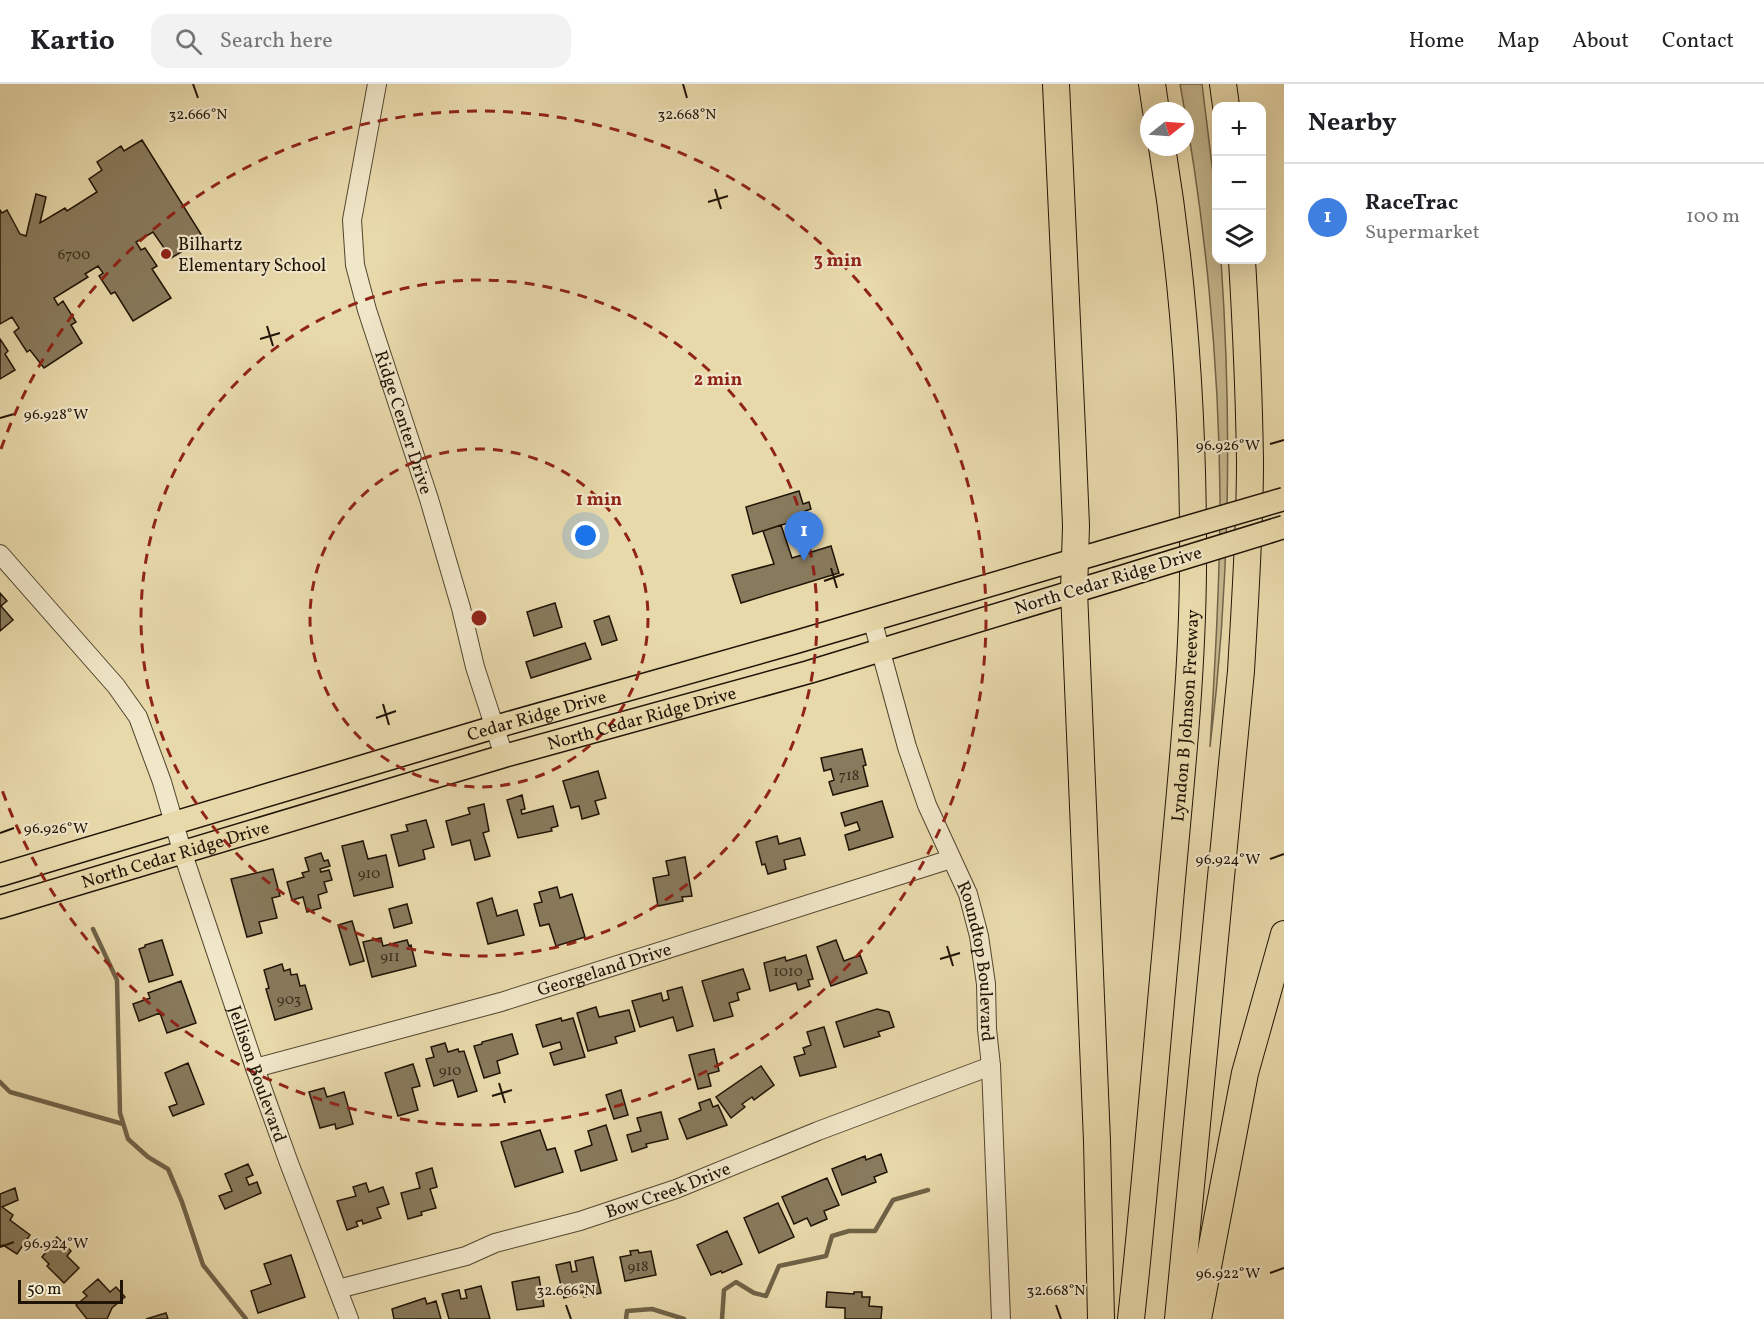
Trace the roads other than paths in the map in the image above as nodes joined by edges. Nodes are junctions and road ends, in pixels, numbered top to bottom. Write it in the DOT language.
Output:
graph roads {
  1 [pos="377,84"];
  2 [pos="1056,84"];
  3 [pos="1152,84"];
  4 [pos="1223,84"];
  5 [pos="1155,102"];
  6 [pos="1225,102"];
  7 [pos="1163,156"];
  8 [pos="1242,264"];
  9 [pos="1284,499"];
  10 [pos="1284,526"];
  11 [pos="0,555"];
  12 [pos="1074,562"];
  13 [pos="1074,591"];
  14 [pos="872,619"];
  15 [pos="881,649"];
  16 [pos="495,727"];
  17 [pos="504,756"];
  18 [pos="175,823"];
  19 [pos="183,854"];
  20 [pos="951,859"];
  21 [pos="0,875"];
  22 [pos="0,907"];
  23 [pos="1284,934"];
  24 [pos="991,1066"];
  25 [pos="255,1068"];
  26 [pos="338,1289"];
  27 [pos="349,1319"];
  28 [pos="1000,1319"];
  29 [pos="1101,1319"];
  30 [pos="1131,1319"];
  31 [pos="1178,1319"];
  32 [pos="1198,1319"];
  1 -- 16 [label="street, Ridge Center Drive"];
  2 -- 12 [label="highway"];
  3 -- 5 [label="highway"];
  4 -- 6 [label="highway"];
  7 -- 30 [label="highway, Lyndon B Johnson Freeway"];
  8 -- 31 [label="highway"];
  9 -- 12 [label="main road, North Cedar Ridge Drive, bridge"];
  10 -- 13 [label="main road, North Cedar Ridge Drive, bridge"];
  11 -- 18 [label="street, Jellison Boulevard"];
  12 -- 13 [label="highway"];
  12 -- 14 [label="main road, Cedar Ridge Drive"];
  13 -- 15 [label="main road, North Cedar Ridge Drive"];
  13 -- 29 [label="highway"];
  14 -- 15 [label="street, Roundtop Boulevard"];
  14 -- 16 [label="main road, Cedar Ridge Drive"];
  15 -- 17 [label="main road, North Cedar Ridge Drive"];
  15 -- 20 [label="street, Roundtop Boulevard"];
  16 -- 17 [label="street, Ridge Center Drive"];
  16 -- 18 [label="main road, Cedar Ridge Drive"];
  17 -- 19 [label="main road, North Cedar Ridge Drive"];
  18 -- 19 [label="street, Jellison Boulevard"];
  18 -- 21 [label="main road, Cedar Ridge Drive"];
  19 -- 22 [label="main road, North Cedar Ridge Drive"];
  19 -- 25 [label="street, Jellison Boulevard"];
  20 -- 24 [label="street, Roundtop Boulevard"];
  20 -- 25 [label="street, Georgeland Drive"];
  23 -- 32 [label="highway"];
  24 -- 26 [label="street, Bow Creek Drive"];
  24 -- 28 [label="street, Roundtop Boulevard"];
  25 -- 26 [label="street, Jellison Boulevard"];
  26 -- 27 [label="street, Jellison Boulevard"];
}
